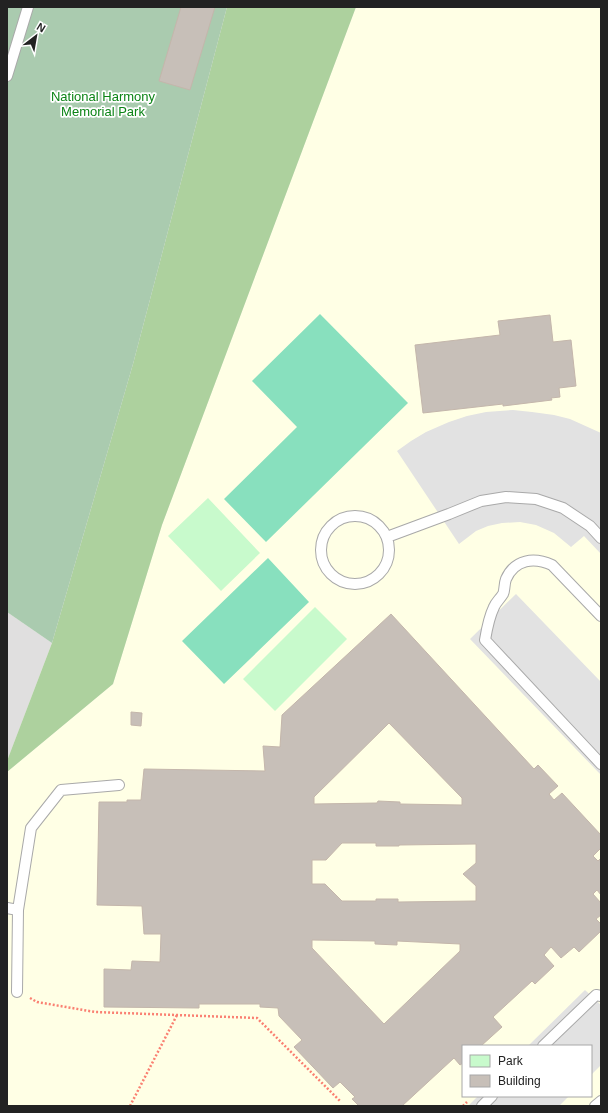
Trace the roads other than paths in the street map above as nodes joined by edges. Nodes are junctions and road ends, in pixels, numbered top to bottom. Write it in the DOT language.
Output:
graph roads {
  1 [pos="28,7"];
  2 [pos="7,76"];
  3 [pos="387,538"];
  4 [pos="601,538"];
  5 [pos="601,616"];
  6 [pos="601,764"];
  7 [pos="119,786"];
  8 [pos="7,908"];
  9 [pos="18,910"];
  10 [pos="17,992"];
  11 [pos="601,996"];
  12 [pos="545,1045"];
  13 [pos="491,1097"];
  14 [pos="601,1101"];
  15 [pos="482,1106"];
  16 [pos="596,1106"];
  1 -- 2 [label="lane"];
  3 -- 3 [label="lane"];
  3 -- 4 [label="lane"];
  5 -- 6 [label="lane"];
  7 -- 9 [label="lane"];
  8 -- 9 [label="lane"];
  9 -- 10 [label="lane"];
  11 -- 12 [label="lane"];
  13 -- 15 [label="lane"];
  14 -- 16 [label="lane"];
}
